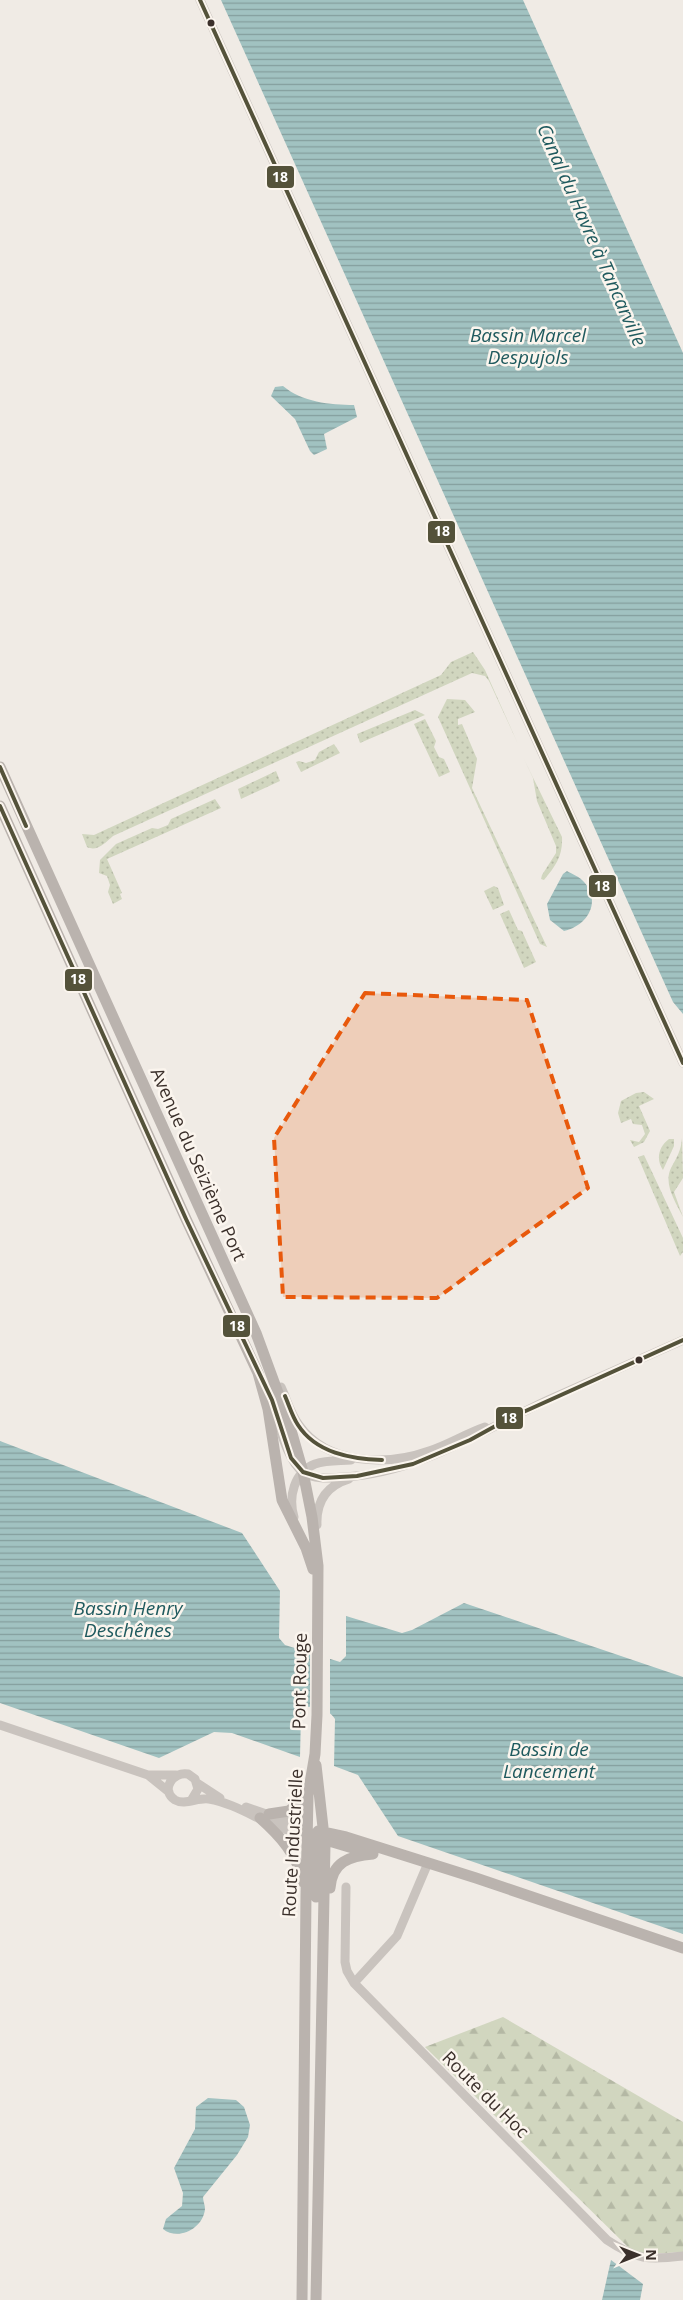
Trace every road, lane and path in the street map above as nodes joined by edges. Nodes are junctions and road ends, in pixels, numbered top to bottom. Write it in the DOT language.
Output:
graph roads {
  1 [pos="200,0"];
  2 [pos="0,767"];
  3 [pos="0,806"];
  4 [pos="683,1063"];
  5 [pos="256,1333"];
  6 [pos="683,1340"];
  7 [pos="258,1373"];
  8 [pos="504,1421"];
  9 [pos="369,1460"];
  10 [pos="304,1472"];
  11 [pos="357,1476"];
  12 [pos="298,1530"];
  13 [pos="318,1566"];
  14 [pos="317,1590"];
  15 [pos="317,1609"];
  16 [pos="0,1725"];
  17 [pos="315,1754"];
  18 [pos="148,1775"];
  19 [pos="176,1775"];
  20 [pos="197,1783"];
  21 [pos="169,1792"];
  22 [pos="320,1793"];
  23 [pos="308,1795"];
  24 [pos="192,1799"];
  25 [pos="264,1816"];
  26 [pos="315,1835"];
  27 [pos="373,1854"];
  28 [pos="424,1863"];
  29 [pos="346,1887"];
  30 [pos="306,1895"];
  31 [pos="683,1948"];
  32 [pos="354,1983"];
  33 [pos="318,2199"];
  34 [pos="683,2256"];
  35 [pos="302,2300"];
  36 [pos="316,2300"];
  1 -- 4 [label="street"];
  2 -- 5 [label="main road, Avenue du Seizième Port"];
  3 -- 7 [label="main road, Avenue du Seizième Port"];
  5 -- 9 [label="street"];
  5 -- 10 [label="main road, Avenue du Seizième Port"];
  6 -- 8 [label="street"];
  7 -- 10 [label="street"];
  7 -- 12 [label="main road, Avenue du Seizième Port"];
  8 -- 9 [label="street"];
  8 -- 11 [label="street"];
  9 -- 10 [label="street"];
  10 -- 11 [label="street"];
  10 -- 12 [label="street"];
  10 -- 13 [label="main road, Avenue du Seizième Port"];
  11 -- 13 [label="street"];
  12 -- 14 [label="main road, Avenue du Seizième Port"];
  13 -- 14 [label="main road, Avenue du Seizième Port"];
  14 -- 15 [label="main road, Avenue du Seizième Port"];
  15 -- 17 [label="main road, Pont Rouge"];
  16 -- 18 [label="street"];
  17 -- 22 [label="main road, Route Industrielle"];
  17 -- 23 [label="main road, Route Industrielle"];
  18 -- 19 [label="street"];
  18 -- 21 [label="street"];
  19 -- 20 [label="street"];
  19 -- 21 [label="street"];
  20 -- 24 [label="street"];
  20 -- 25 [label="street"];
  21 -- 24 [label="street"];
  22 -- 26 [label="main road, Route Industrielle"];
  22 -- 28 [label="main road"];
  23 -- 25 [label="main road"];
  23 -- 26 [label="main road, Route Industrielle"];
  24 -- 25 [label="street"];
  25 -- 26 [label="street"];
  25 -- 30 [label="main road"];
  26 -- 27 [label="main road"];
  26 -- 28 [label="main road"];
  26 -- 30 [label="main road, Route Industrielle"];
  26 -- 33 [label="main road"];
  27 -- 28 [label="main road"];
  27 -- 33 [label="main road"];
  28 -- 31 [label="main road"];
  28 -- 32 [label="street"];
  29 -- 32 [label="street, Route du Hoc"];
  30 -- 35 [label="main road, Route Industrielle"];
  32 -- 34 [label="street, Route du Hoc"];
  33 -- 36 [label="main road"];
}
